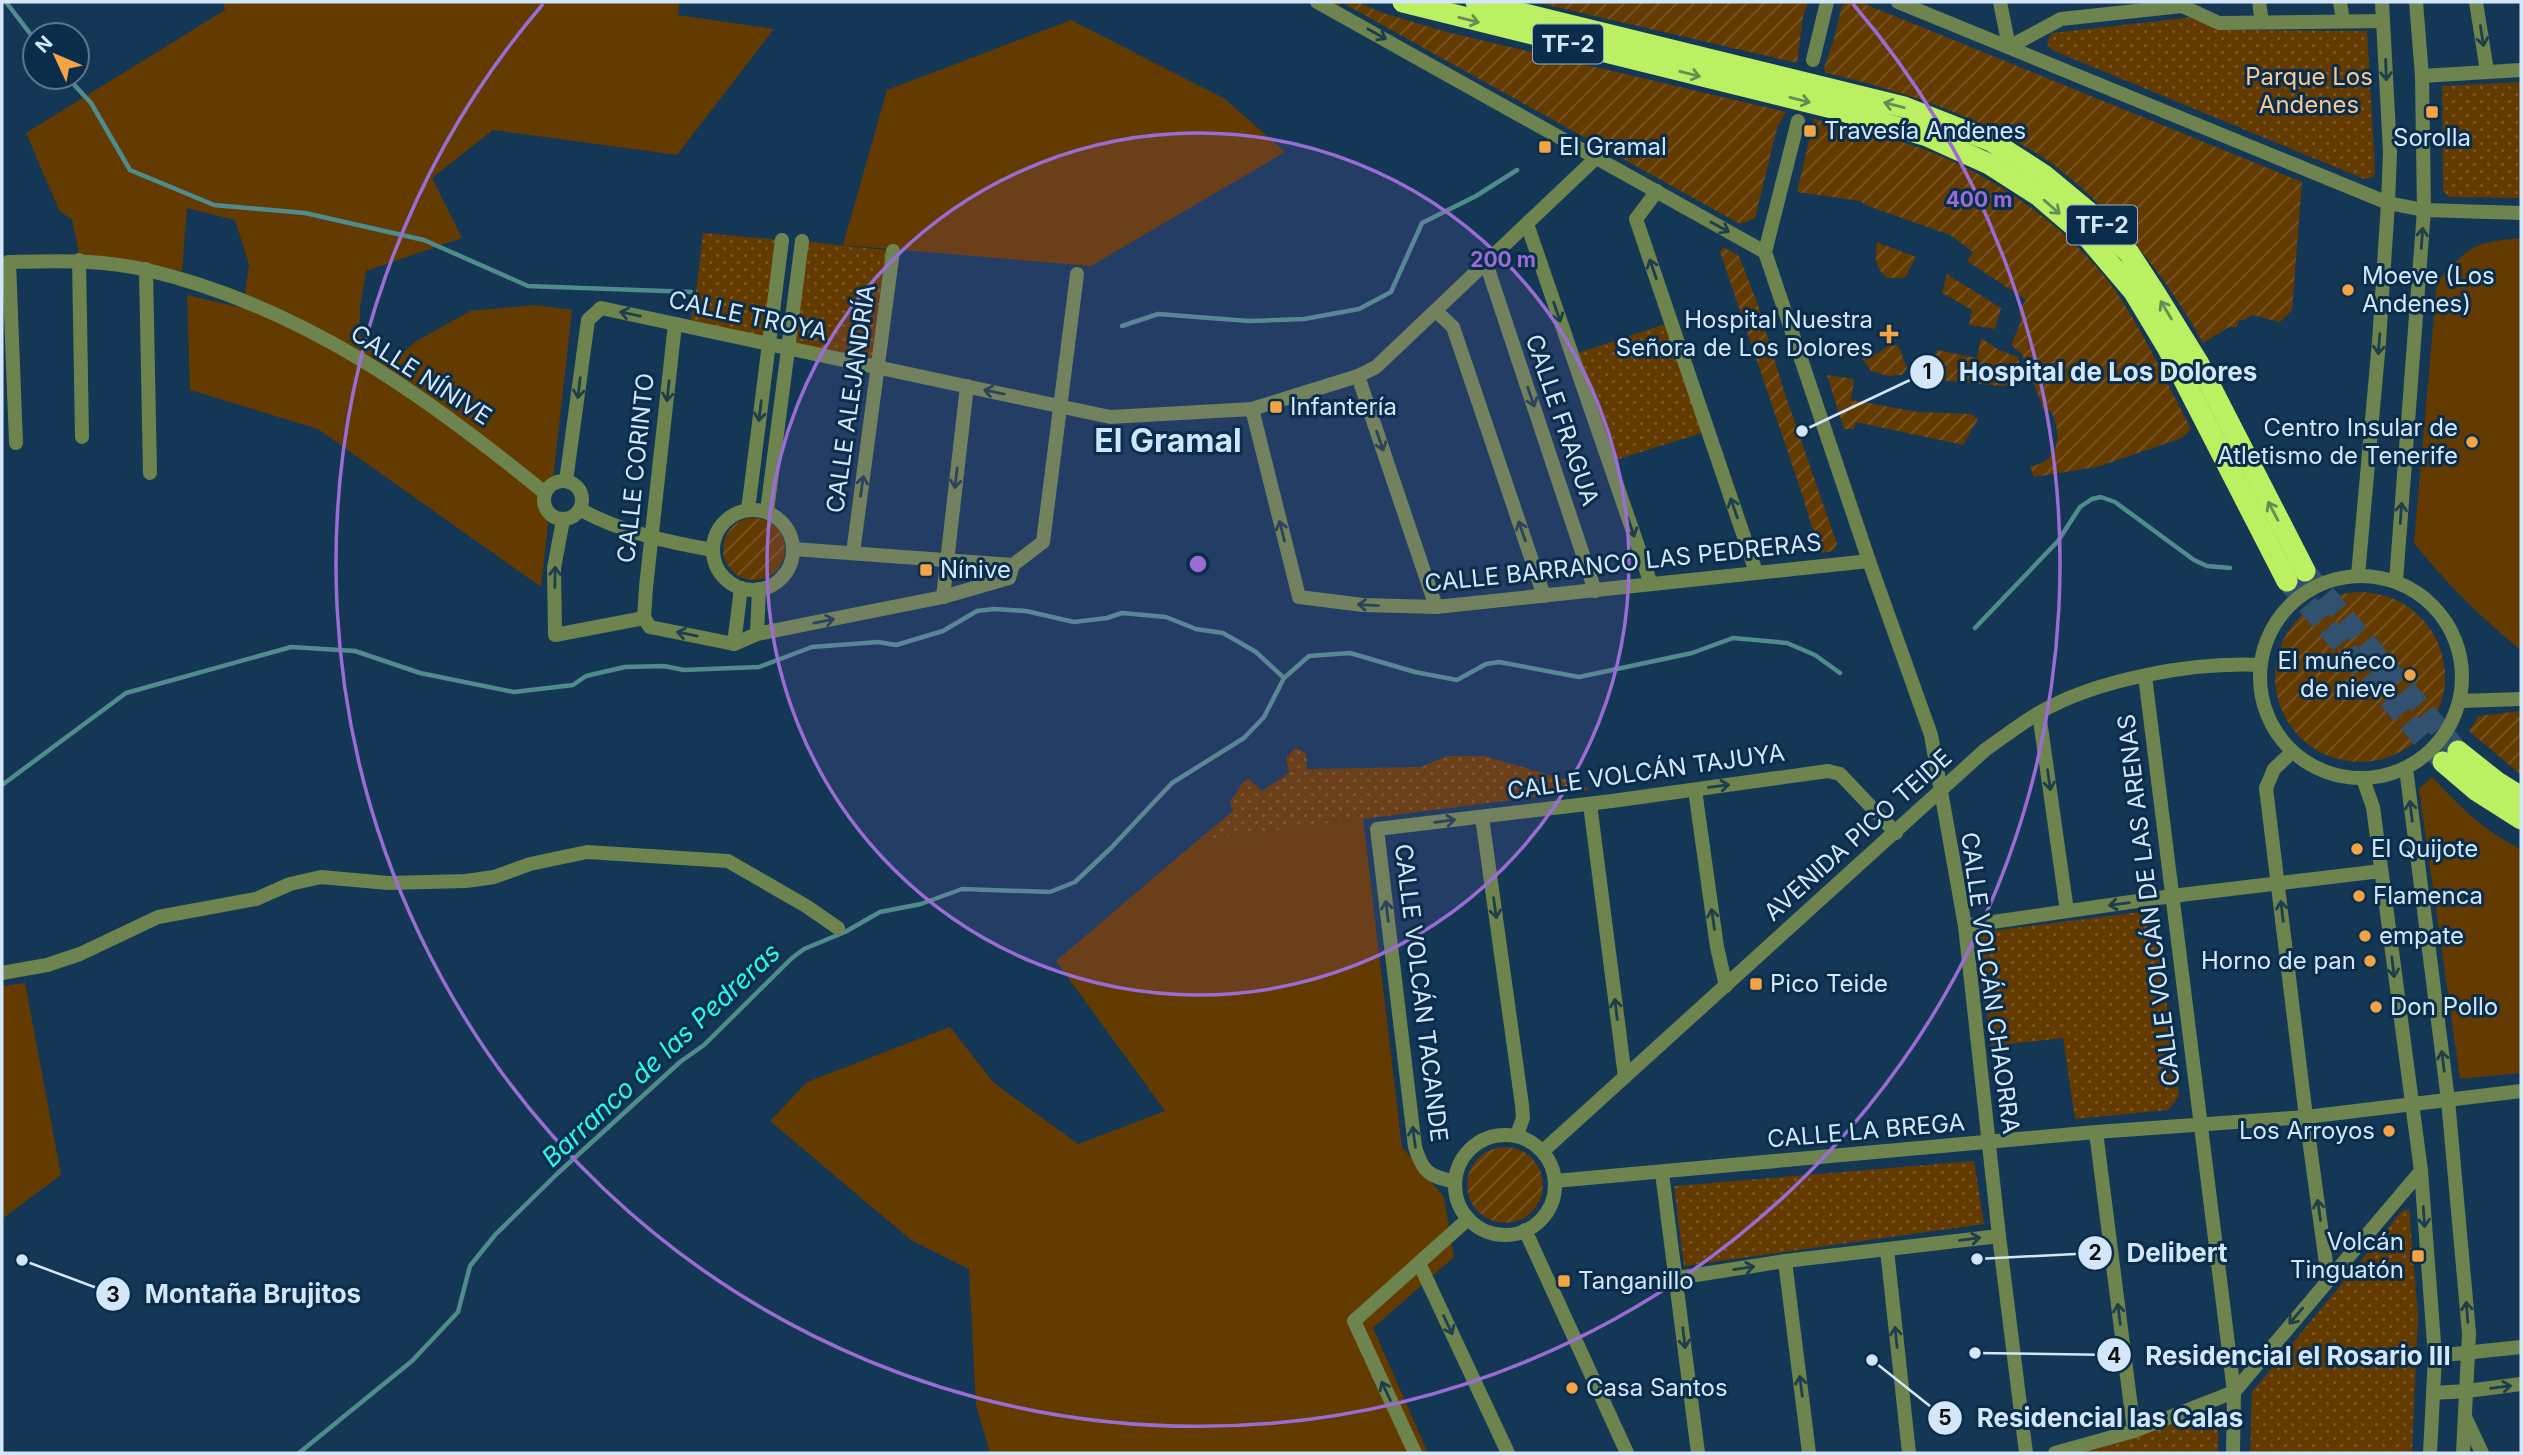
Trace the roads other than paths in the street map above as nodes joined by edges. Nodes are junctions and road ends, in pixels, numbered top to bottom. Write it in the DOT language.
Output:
graph roads {
  1 [pos="1317,2"];
  2 [pos="1403,2"];
  3 [pos="1476,2"];
  4 [pos="1827,2"];
  5 [pos="1898,2"];
  6 [pos="2000,2"];
  7 [pos="2259,2"];
  8 [pos="2340,2"];
  9 [pos="2382,2"];
  10 [pos="2416,2"];
  11 [pos="2476,2"];
  12 [pos="2182,4"];
  13 [pos="2343,21"];
  14 [pos="2383,21"];
  15 [pos="2262,22"];
  16 [pos="2009,47"];
  17 [pos="1812,60"];
  18 [pos="2521,70"];
  19 [pos="2487,71"];
  20 [pos="2422,76"];
  21 [pos="1798,121"];
  22 [pos="1596,158"];
  23 [pos="1657,191"];
  24 [pos="2388,203"];
  25 [pos="2424,210"];
  26 [pos="2521,213"];
  27 [pos="1527,224"];
  28 [pos="782,240"];
  29 [pos="802,241"];
  30 [pos="893,251"];
  31 [pos="1765,252"];
  32 [pos="79,260"];
  33 [pos="1486,263"];
  34 [pos="6,264"];
  35 [pos="145,269"];
  36 [pos="1077,274"];
  37 [pos="1436,311"];
  38 [pos="675,324"];
  39 [pos="768,344"];
  40 [pos="789,348"];
  41 [pos="879,368"];
  42 [pos="1358,376"];
  43 [pos="967,386"];
  44 [pos="1061,407"];
  45 [pos="1252,409"];
  46 [pos="82,437"];
  47 [pos="16,443"];
  48 [pos="150,473"];
  49 [pos="566,481"];
  50 [pos="545,493"];
  51 [pos="581,510"];
  52 [pos="748,510"];
  53 [pos="767,512"];
  54 [pos="563,520"];
  55 [pos="652,537"];
  56 [pos="793,549"];
  57 [pos="713,550"];
  58 [pos="853,553"];
  59 [pos="946,560"];
  60 [pos="1869,561"];
  61 [pos="1013,565"];
  62 [pos="1756,572"];
  63 [pos="2358,575"];
  64 [pos="2396,581"];
  65 [pos="1651,584"];
  66 [pos="741,588"];
  67 [pos="760,589"];
  68 [pos="1595,591"];
  69 [pos="1544,596"];
  70 [pos="943,597"];
  71 [pos="1436,607"];
  72 [pos="645,618"];
  73 [pos="757,634"];
  74 [pos="734,644"];
  75 [pos="2260,665"];
  76 [pos="2145,676"];
  77 [pos="2521,699"];
  78 [pos="2460,701"];
  79 [pos="2039,713"];
  80 [pos="2292,752"];
  81 [pos="2456,753"];
  82 [pos="2406,768"];
  83 [pos="2363,779"];
  84 [pos="2521,782"];
  85 [pos="1695,790"];
  86 [pos="1941,792"];
  87 [pos="2521,797"];
  88 [pos="2495,803"];
  89 [pos="1590,804"];
  90 [pos="1482,817"];
  91 [pos="2521,819"];
  92 [pos="1377,829"];
  93 [pos="1896,833"];
  94 [pos="2521,834"];
  95 [pos="2381,871"];
  96 [pos="2279,882"];
  97 [pos="2172,896"];
  98 [pos="2067,911"];
  99 [pos="1965,926"];
  100 [pos="838,928"];
  101 [pos="2,973"];
  102 [pos="1726,986"];
  103 [pos="1625,1077"];
  104 [pos="2521,1091"];
  105 [pos="2448,1100"];
  106 [pos="2411,1104"];
  107 [pos="2306,1117"];
  108 [pos="2200,1126"];
  109 [pos="2096,1132"];
  110 [pos="1517,1135"];
  111 [pos="1989,1142"];
  112 [pos="1543,1152"];
  113 [pos="2421,1171"];
  114 [pos="1662,1173"];
  115 [pos="1555,1181"];
  116 [pos="1455,1182"];
  117 [pos="1468,1219"];
  118 [pos="1525,1230"];
  119 [pos="1999,1236"];
  120 [pos="1887,1250"];
  121 [pos="1785,1261"];
  122 [pos="1419,1264"];
  123 [pos="1677,1278"];
  124 [pos="2328,1278"];
  125 [pos="2521,1347"];
  126 [pos="2469,1353"];
  127 [pos="2435,1356"];
  128 [pos="2521,1384"];
  129 [pos="2467,1391"];
  130 [pos="2234,1392"];
  131 [pos="2433,1393"];
  132 [pos="2466,1419"];
  133 [pos="2134,1431"];
  134 [pos="1415,1453"];
  135 [pos="1507,1453"];
  136 [pos="1627,1453"];
  137 [pos="1698,1453"];
  138 [pos="1809,1453"];
  139 [pos="1909,1453"];
  140 [pos="2026,1453"];
  141 [pos="2055,1453"];
  142 [pos="2232,1453"];
  143 [pos="2430,1453"];
  144 [pos="2463,1453"];
  145 [pos="2482,1453"];
  1 -- 22 [label="street, one-way"];
  2 -- 3 [label="highway, TF-2, one-way"];
  4 -- 17 [label="street"];
  5 -- 16 [label="street"];
  6 -- 16 [label="street"];
  7 -- 15 [label="street"];
  8 -- 13 [label="street"];
  9 -- 14 [label="street"];
  10 -- 20 [label="street"];
  11 -- 19 [label="street, one-way"];
  12 -- 15 [label="street"];
  12 -- 16 [label="street"];
  13 -- 14 [label="street"];
  13 -- 15 [label="street"];
  14 -- 24 [label="street, one-way"];
  16 -- 24 [label="street"];
  18 -- 19 [label="street"];
  19 -- 20 [label="street"];
  20 -- 25 [label="street"];
  21 -- 31 [label="street"];
  22 -- 23 [label="street"];
  22 -- 27 [label="street, CALLE TROYA"];
  23 -- 31 [label="street, one-way"];
  62 -- 23 [label="street, one-way"];
  24 -- 25 [label="street"];
  24 -- 63 [label="street, one-way"];
  25 -- 26 [label="street"];
  64 -- 25 [label="street, one-way"];
  27 -- 33 [label="street, CALLE TROYA"];
  27 -- 65 [label="street, one-way"];
  28 -- 39 [label="street"];
  29 -- 40 [label="street"];
  30 -- 41 [label="street, CALLE ALEJANDRÍA"];
  31 -- 60 [label="street, CALLE VOLCÁN CHAORRA"];
  32 -- 34 [label="street, CALLE NÍNIVE"];
  32 -- 35 [label="street, CALLE NÍNIVE"];
  32 -- 46 [label="street"];
  33 -- 37 [label="street, CALLE TROYA"];
  33 -- 68 [label="street, CALLE FRAGUA, one-way"];
  34 -- 47 [label="street"];
  35 -- 48 [label="street"];
  35 -- 50 [label="street, CALLE NÍNIVE"];
  36 -- 44 [label="street"];
  37 -- 42 [label="street, CALLE TROYA"];
  69 -- 37 [label="street, one-way"];
  38 -- 39 [label="street, CALLE TROYA"];
  38 -- 49 [label="street, CALLE TROYA, one-way"];
  38 -- 55 [label="street, CALLE CORINTO, one-way"];
  39 -- 40 [label="street, CALLE TROYA"];
  39 -- 52 [label="street, one-way"];
  40 -- 41 [label="street, CALLE TROYA"];
  40 -- 53 [label="street"];
  41 -- 43 [label="street, CALLE TROYA"];
  58 -- 41 [label="street, CALLE ALEJANDRÍA, one-way"];
  42 -- 45 [label="street, CALLE TROYA"];
  42 -- 71 [label="street, one-way"];
  44 -- 43 [label="street, CALLE TROYA, one-way"];
  43 -- 59 [label="street, one-way"];
  44 -- 45 [label="street, CALLE TROYA"];
  44 -- 61 [label="street"];
  71 -- 45 [label="street, CALLE BARRANCO LAS PEDRERAS, one-way"];
  49 -- 50 [label="street"];
  49 -- 51 [label="street"];
  50 -- 54 [label="street"];
  51 -- 54 [label="street"];
  51 -- 55 [label="street"];
  52 -- 53 [label="street"];
  52 -- 57 [label="street"];
  53 -- 56 [label="street"];
  72 -- 54 [label="street, one-way"];
  55 -- 57 [label="street"];
  55 -- 72 [label="street, CALLE CORINTO"];
  56 -- 58 [label="street"];
  56 -- 67 [label="street"];
  57 -- 66 [label="street"];
  58 -- 59 [label="street"];
  59 -- 61 [label="street"];
  59 -- 70 [label="street"];
  60 -- 62 [label="street, CALLE BARRANCO LAS PEDRERAS"];
  60 -- 86 [label="street, CALLE VOLCÁN CHAORRA"];
  61 -- 70 [label="street"];
  62 -- 65 [label="street, CALLE BARRANCO LAS PEDRERAS"];
  63 -- 64 [label="street"];
  63 -- 75 [label="street"];
  64 -- 78 [label="street"];
  65 -- 68 [label="street, CALLE BARRANCO LAS PEDRERAS"];
  66 -- 67 [label="street"];
  66 -- 74 [label="street"];
  67 -- 73 [label="street"];
  68 -- 69 [label="street, CALLE BARRANCO LAS PEDRERAS"];
  69 -- 71 [label="street, CALLE BARRANCO LAS PEDRERAS"];
  73 -- 70 [label="street, one-way"];
  74 -- 72 [label="street, one-way"];
  73 -- 74 [label="street"];
  75 -- 76 [label="street, AVENIDA PICO TEIDE"];
  75 -- 80 [label="street"];
  76 -- 79 [label="street, AVENIDA PICO TEIDE"];
  76 -- 97 [label="street, CALLE VOLCÁN DE LAS ARENAS"];
  77 -- 78 [label="street"];
  78 -- 82 [label="street"];
  79 -- 86 [label="street, AVENIDA PICO TEIDE"];
  79 -- 98 [label="street, one-way"];
  80 -- 83 [label="street"];
  80 -- 96 [label="street"];
  81 -- 84 [label="highway"];
  81 -- 87 [label="highway"];
  81 -- 88 [label="highway"];
  82 -- 83 [label="street"];
  105 -- 82 [label="street, one-way"];
  83 -- 95 [label="street"];
  85 -- 89 [label="street, CALLE VOLCÁN TAJUYA"];
  85 -- 93 [label="street, CALLE VOLCÁN TAJUYA, one-way"];
  102 -- 85 [label="street, one-way"];
  86 -- 93 [label="street, AVENIDA PICO TEIDE"];
  86 -- 99 [label="street, CALLE VOLCÁN CHAORRA"];
  88 -- 91 [label="highway"];
  88 -- 94 [label="highway"];
  89 -- 90 [label="street, CALLE VOLCÁN TAJUYA"];
  103 -- 89 [label="street, one-way"];
  92 -- 90 [label="street, CALLE VOLCÁN TAJUYA, one-way"];
  90 -- 110 [label="street, one-way"];
  116 -- 92 [label="street, CALLE VOLCÁN TACANDE, one-way"];
  93 -- 102 [label="street, AVENIDA PICO TEIDE"];
  95 -- 96 [label="street"];
  95 -- 106 [label="street, one-way"];
  96 -- 97 [label="street"];
  107 -- 96 [label="street, one-way"];
  97 -- 98 [label="street, one-way"];
  97 -- 108 [label="street, CALLE VOLCÁN DE LAS ARENAS"];
  98 -- 99 [label="street"];
  99 -- 111 [label="street, CALLE VOLCÁN CHAORRA"];
  100 -- 101 [label="street"];
  102 -- 103 [label="street, AVENIDA PICO TEIDE"];
  103 -- 112 [label="street, AVENIDA PICO TEIDE"];
  104 -- 105 [label="street, CALLE LA BREGA"];
  105 -- 106 [label="street, CALLE LA BREGA"];
  126 -- 105 [label="street, one-way"];
  106 -- 107 [label="street, CALLE LA BREGA"];
  106 -- 113 [label="street"];
  107 -- 108 [label="street, CALLE LA BREGA"];
  124 -- 107 [label="street, one-way"];
  108 -- 109 [label="street, CALLE LA BREGA"];
  108 -- 130 [label="street, CALLE VOLCÁN DE LAS ARENAS"];
  109 -- 111 [label="street, CALLE LA BREGA"];
  133 -- 109 [label="street, one-way"];
  110 -- 112 [label="street"];
  110 -- 116 [label="street"];
  111 -- 114 [label="street, CALLE LA BREGA"];
  111 -- 119 [label="street, CALLE VOLCÁN CHAORRA"];
  112 -- 115 [label="street"];
  113 -- 124 [label="street"];
  113 -- 127 [label="street, one-way"];
  114 -- 115 [label="street, CALLE LA BREGA"];
  114 -- 123 [label="street"];
  115 -- 118 [label="street"];
  116 -- 117 [label="street"];
  117 -- 118 [label="street"];
  117 -- 122 [label="street"];
  118 -- 136 [label="street"];
  120 -- 119 [label="street, one-way"];
  119 -- 140 [label="street, CALLE VOLCÁN CHAORRA"];
  120 -- 121 [label="street"];
  139 -- 120 [label="street, one-way"];
  123 -- 121 [label="street, one-way"];
  138 -- 121 [label="street, one-way"];
  134 -- 122 [label="street, one-way"];
  122 -- 135 [label="street, one-way"];
  123 -- 137 [label="street, one-way"];
  124 -- 130 [label="street, one-way"];
  125 -- 126 [label="street"];
  126 -- 127 [label="street"];
  126 -- 129 [label="street"];
  127 -- 131 [label="street"];
  129 -- 128 [label="street, one-way"];
  129 -- 131 [label="street"];
  129 -- 132 [label="street"];
  130 -- 133 [label="street"];
  130 -- 142 [label="street, CALLE VOLCÁN DE LAS ARENAS"];
  131 -- 143 [label="street"];
  132 -- 144 [label="street"];
  132 -- 145 [label="street"];
  133 -- 141 [label="street"];
}
